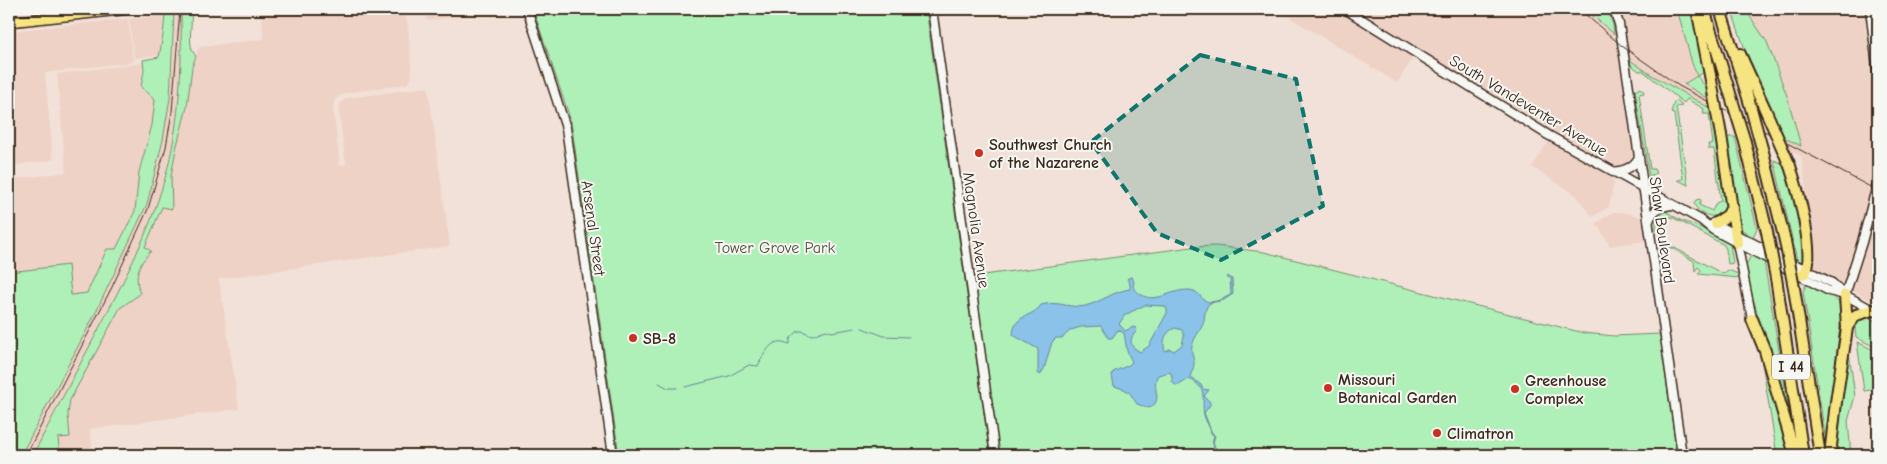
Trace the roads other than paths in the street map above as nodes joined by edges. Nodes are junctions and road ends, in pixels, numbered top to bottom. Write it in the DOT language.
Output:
graph roads {
  1 [pos="41,9"];
  2 [pos="130,9"];
  3 [pos="527,9"];
  4 [pos="932,9"];
  5 [pos="1345,9"];
  6 [pos="1614,9"];
  7 [pos="1697,9"];
  8 [pos="1704,9"];
  9 [pos="1720,9"];
  10 [pos="1870,9"];
  11 [pos="55,12"];
  12 [pos="36,18"];
  13 [pos="9,22"];
  14 [pos="1725,24"];
  15 [pos="1878,74"];
  16 [pos="1639,157"];
  17 [pos="1613,172"];
  18 [pos="1878,181"];
  19 [pos="1643,188"];
  20 [pos="1673,205"];
  21 [pos="1732,206"];
  22 [pos="1701,220"];
  23 [pos="1648,223"];
  24 [pos="1716,223"];
  25 [pos="1736,238"];
  26 [pos="1766,249"];
  27 [pos="1753,250"];
  28 [pos="1741,262"];
  29 [pos="1803,272"];
  30 [pos="1845,295"];
  31 [pos="1875,312"];
  32 [pos="1752,319"];
  33 [pos="1846,328"];
  34 [pos="613,455"];
  35 [pos="995,455"];
  36 [pos="1682,455"];
  37 [pos="1795,455"];
  38 [pos="1803,455"];
  39 [pos="1820,455"];
  40 [pos="1830,455"];
  1 -- 12 [label="main road"];
  2 -- 11 [label="main road"];
  3 -- 34 [label="main road, Arsenal Street"];
  4 -- 35 [label="main road, Magnolia Avenue"];
  5 -- 17 [label="main road, South Vandeventer Avenue"];
  6 -- 16 [label="main road, Shaw Boulevard"];
  7 -- 21 [label="highway, bridge"];
  8 -- 38 [label="highway, I 44, bridge"];
  9 -- 14 [label="highway, I 44"];
  10 -- 15 [label="main road"];
  11 -- 12 [label="main road"];
  12 -- 13 [label="main road"];
  14 -- 29 [label="highway, bridge"];
  14 -- 39 [label="highway, I 44, bridge"];
  16 -- 17 [label="main road"];
  16 -- 19 [label="main road, Shaw Boulevard"];
  17 -- 19 [label="main road, South Vandeventer Avenue"];
  18 -- 30 [label="main road"];
  19 -- 20 [label="main road, South Vandeventer Avenue"];
  19 -- 23 [label="main road, Shaw Boulevard"];
  20 -- 22 [label="main road, South Vandeventer Avenue"];
  20 -- 23 [label="main road"];
  21 -- 24 [label="highway"];
  21 -- 25 [label="highway"];
  22 -- 24 [label="main road, South Vandeventer Avenue"];
  22 -- 25 [label="main road, South Vandeventer Avenue"];
  23 -- 36 [label="main road, Shaw Boulevard"];
  24 -- 25 [label="main road, South Vandeventer Avenue"];
  25 -- 26 [label="main road, South Vandeventer Avenue"];
  25 -- 27 [label="main road, South Vandeventer Avenue"];
  25 -- 28 [label="main road"];
  26 -- 27 [label="main road"];
  26 -- 29 [label="main road, South Vandeventer Avenue"];
  27 -- 28 [label="main road"];
  27 -- 29 [label="main road, South Vandeventer Avenue"];
  28 -- 32 [label="main road"];
  29 -- 30 [label="main road, South Vandeventer Avenue"];
  30 -- 31 [label="main road, South Vandeventer Avenue"];
  30 -- 33 [label="highway"];
  31 -- 33 [label="highway"];
  32 -- 37 [label="highway"];
  33 -- 40 [label="highway"];
}
